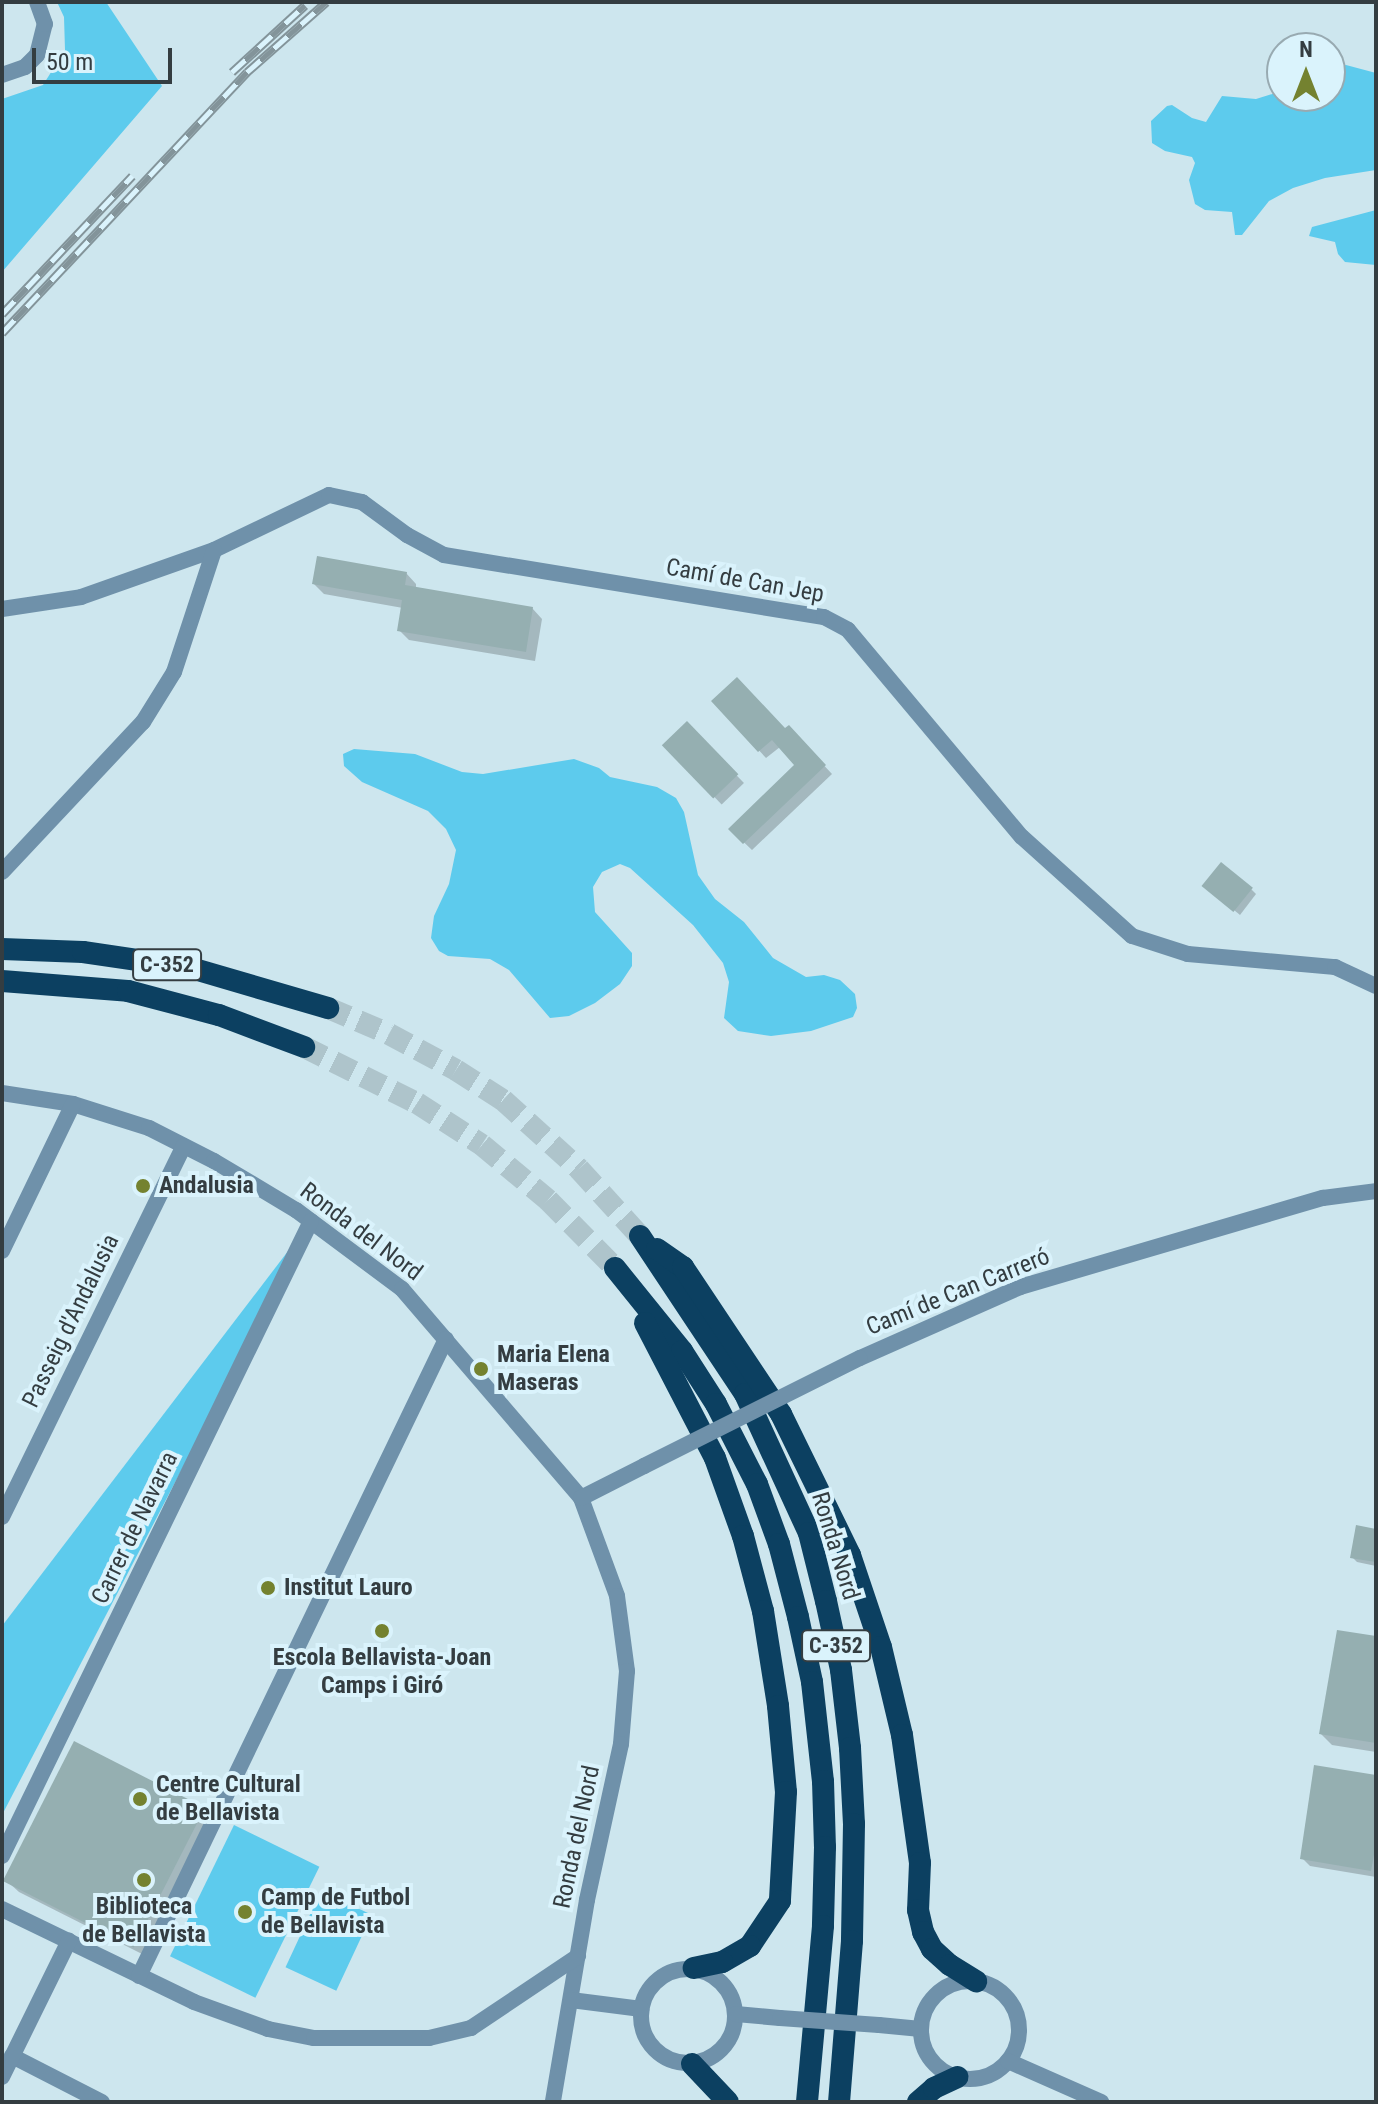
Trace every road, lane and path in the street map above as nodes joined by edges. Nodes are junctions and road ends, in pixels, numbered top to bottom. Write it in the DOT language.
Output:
graph roads {
  1 [pos="37,2"];
  2 [pos="2,75"];
  3 [pos="214,550"];
  4 [pos="2,609"];
  5 [pos="2,872"];
  6 [pos="2,949"];
  7 [pos="2,981"];
  8 [pos="1376,986"];
  9 [pos="328,1008"];
  10 [pos="304,1047"];
  11 [pos="2,1093"];
  12 [pos="73,1104"];
  13 [pos="184,1146"];
  14 [pos="1376,1191"];
  15 [pos="311,1221"];
  16 [pos="2,1251"];
  17 [pos="446,1339"];
  18 [pos="581,1498"];
  19 [pos="2,1517"];
  20 [pos="2,1856"];
  21 [pos="2,1909"];
  22 [pos="69,1941"];
  23 [pos="578,1956"];
  24 [pos="694,1968"];
  25 [pos="139,1976"];
  26 [pos="976,1981"];
  27 [pos="571,2000"];
  28 [pos="641,2009"];
  29 [pos="736,2014"];
  30 [pos="921,2029"];
  31 [pos="12,2056"];
  32 [pos="1008,2061"];
  33 [pos="692,2064"];
  34 [pos="2,2077"];
  35 [pos="958,2077"];
  36 [pos="102,2102"];
  37 [pos="553,2102"];
  38 [pos="728,2102"];
  39 [pos="807,2102"];
  40 [pos="839,2102"];
  41 [pos="918,2102"];
  42 [pos="1101,2102"];
  1 -- 2 [label="street"];
  3 -- 4 [label="street, Camí de Can Jep"];
  3 -- 5 [label="street"];
  3 -- 8 [label="street, Camí de Can Jep"];
  6 -- 9 [label="highway, C-352"];
  7 -- 10 [label="highway, C-352"];
  11 -- 12 [label="street, Ronda del Nord"];
  12 -- 13 [label="street, Ronda del Nord"];
  12 -- 16 [label="street"];
  13 -- 15 [label="street, Ronda del Nord"];
  13 -- 19 [label="street, Passeig d'Andalusia"];
  14 -- 18 [label="street, Camí de Can Carreró, bridge"];
  15 -- 17 [label="street, Ronda del Nord"];
  15 -- 20 [label="street, Carrer de Navarra"];
  17 -- 18 [label="street, Ronda del Nord"];
  17 -- 25 [label="street"];
  18 -- 23 [label="street, Ronda del Nord"];
  21 -- 22 [label="street"];
  22 -- 25 [label="street"];
  22 -- 31 [label="street"];
  23 -- 25 [label="street"];
  23 -- 27 [label="street, Ronda del Nord"];
  24 -- 28 [label="street"];
  24 -- 29 [label="street"];
  24 -- 39 [label="highway, C-352"];
  26 -- 30 [label="street"];
  26 -- 32 [label="street"];
  26 -- 40 [label="highway, Ronda Nord / C-352"];
  27 -- 28 [label="street"];
  27 -- 37 [label="street, Ronda del Nord"];
  28 -- 33 [label="street"];
  29 -- 30 [label="street, bridge"];
  29 -- 33 [label="street"];
  30 -- 35 [label="street"];
  31 -- 34 [label="street"];
  31 -- 36 [label="street"];
  32 -- 35 [label="street"];
  32 -- 42 [label="street"];
  33 -- 38 [label="highway"];
  35 -- 41 [label="highway"];
}
